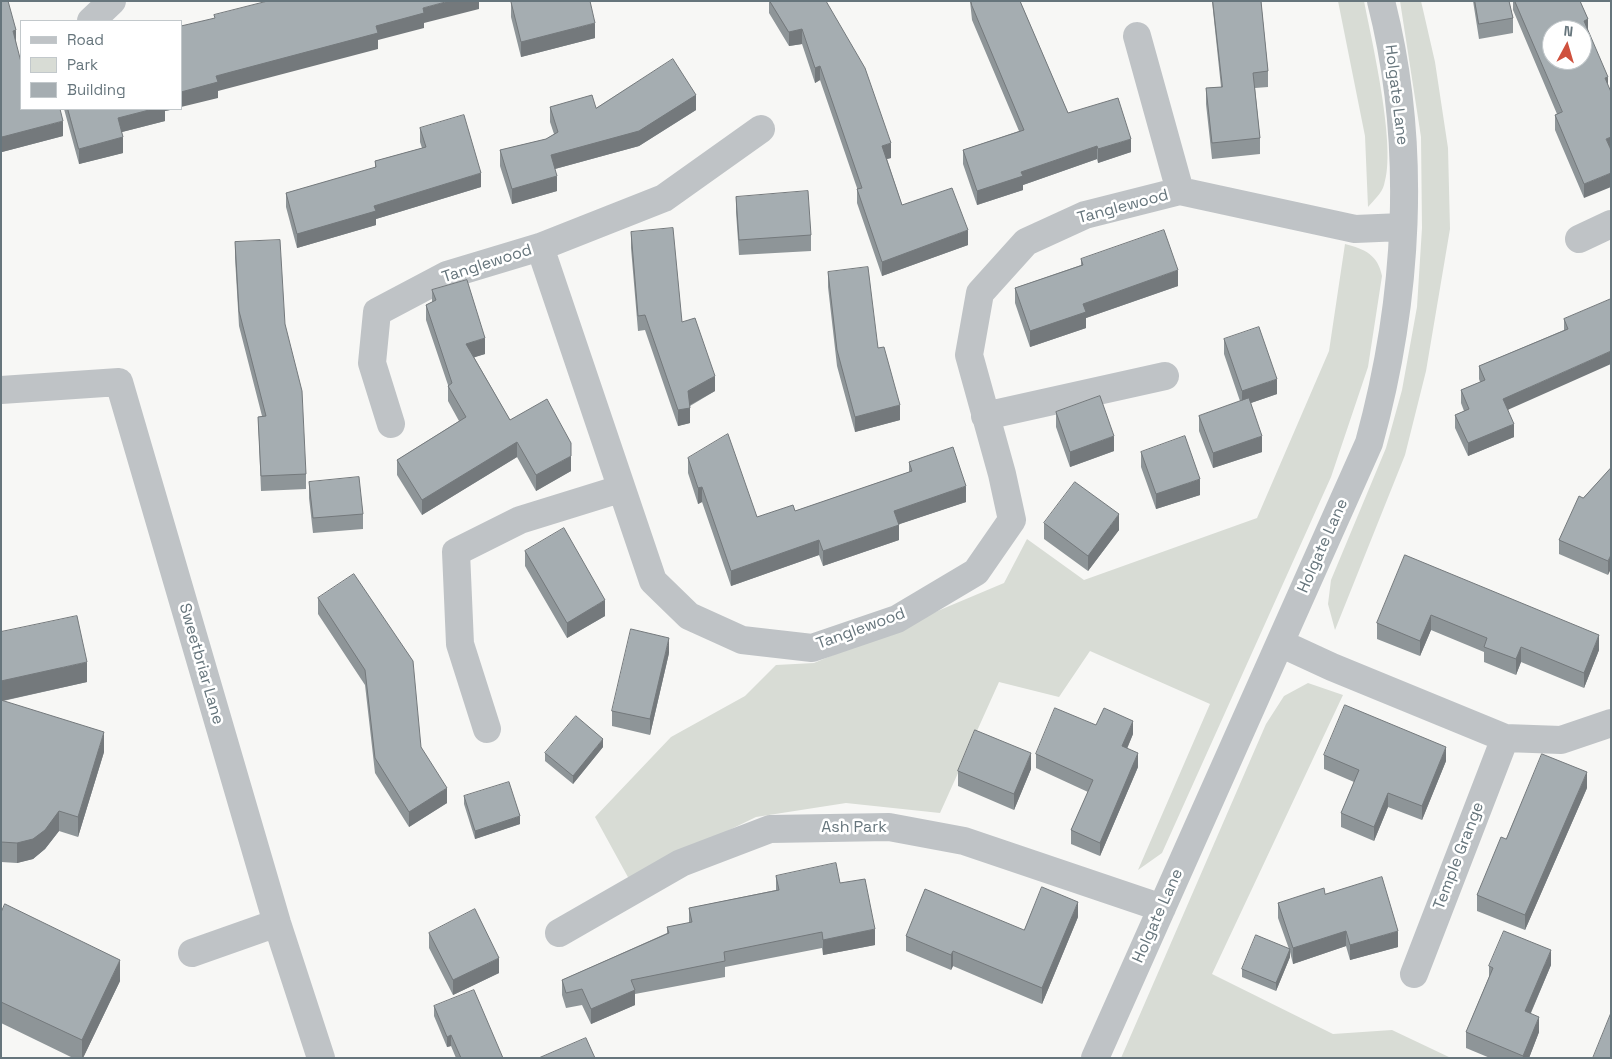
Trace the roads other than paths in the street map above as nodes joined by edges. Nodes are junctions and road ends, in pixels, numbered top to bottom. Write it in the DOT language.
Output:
graph roads {
  1 [pos="112,1"];
  2 [pos="1381,1"];
  3 [pos="92,20"];
  4 [pos="1137,36"];
  5 [pos="761,129"];
  6 [pos="1180,192"];
  7 [pos="1611,224"];
  8 [pos="1402,227"];
  9 [pos="1579,239"];
  10 [pos="540,247"];
  11 [pos="1165,376"];
  12 [pos="1,390"];
  13 [pos="985,416"];
  14 [pos="391,424"];
  15 [pos="620,489"];
  16 [pos="1280,643"];
  17 [pos="1611,724"];
  18 [pos="487,729"];
  19 [pos="1505,738"];
  20 [pos="1162,908"];
  21 [pos="277,923"];
  22 [pos="559,933"];
  23 [pos="192,953"];
  24 [pos="1414,974"];
  25 [pos="321,1058"];
  26 [pos="1095,1058"];
  1 -- 3 [label="street"];
  2 -- 8 [label="street, Holgate Lane"];
  4 -- 6 [label="street, Tanglewood"];
  5 -- 10 [label="street, Tanglewood"];
  6 -- 8 [label="street, Tanglewood"];
  6 -- 13 [label="street, Tanglewood"];
  7 -- 9 [label="street"];
  8 -- 16 [label="street, Holgate Lane"];
  10 -- 14 [label="street, Tanglewood"];
  10 -- 15 [label="street, Tanglewood"];
  11 -- 13 [label="street"];
  12 -- 21 [label="street, Sweetbriar Lane"];
  13 -- 15 [label="street, Tanglewood"];
  15 -- 18 [label="street"];
  16 -- 19 [label="street"];
  16 -- 20 [label="street, Holgate Lane"];
  17 -- 19 [label="street"];
  19 -- 24 [label="street, Temple Grange"];
  20 -- 22 [label="street, Ash Park"];
  20 -- 26 [label="street, Holgate Lane"];
  21 -- 23 [label="street"];
  21 -- 25 [label="street, Sweetbriar Lane"];
}
